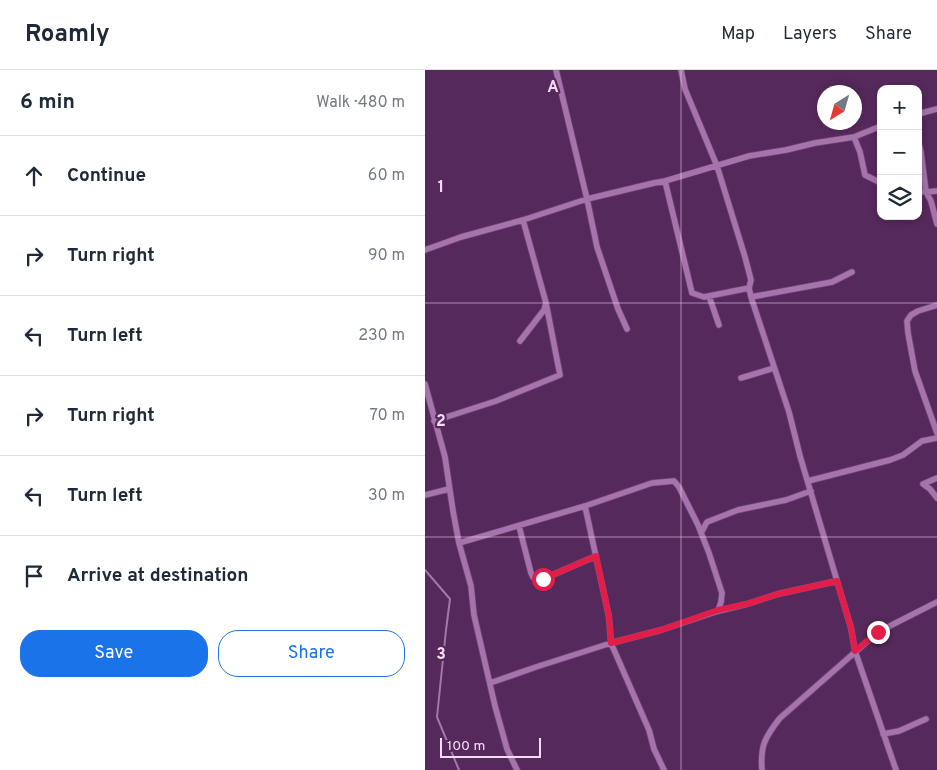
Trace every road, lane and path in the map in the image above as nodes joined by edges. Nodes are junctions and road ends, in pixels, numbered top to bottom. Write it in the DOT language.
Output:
graph roads {
  1 [pos="556,70"];
  2 [pos="681,70"];
  3 [pos="937,108"];
  4 [pos="922,113"];
  5 [pos="877,128"];
  6 [pos="854,137"];
  7 [pos="922,160"];
  8 [pos="717,166"];
  9 [pos="665,181"];
  10 [pos="877,181"];
  11 [pos="922,191"];
  12 [pos="937,191"];
  13 [pos="926,192"];
  14 [pos="587,199"];
  15 [pos="523,220"];
  16 [pos="937,224"];
  17 [pos="425,250"];
  18 [pos="852,272"];
  19 [pos="749,288"];
  20 [pos="709,296"];
  21 [pos="751,296"];
  22 [pos="546,303"];
  23 [pos="937,305"];
  24 [pos="719,325"];
  25 [pos="627,330"];
  26 [pos="520,341"];
  27 [pos="774,368"];
  28 [pos="741,378"];
  29 [pos="425,384"];
  30 [pos="434,421"];
  31 [pos="937,433"];
  32 [pos="937,438"];
  33 [pos="937,478"];
  34 [pos="808,481"];
  35 [pos="449,489"];
  36 [pos="811,491"];
  37 [pos="425,494"];
  38 [pos="937,498"];
  39 [pos="585,506"];
  40 [pos="694,518"];
  41 [pos="707,522"];
  42 [pos="519,526"];
  43 [pos="701,533"];
  44 [pos="459,543"];
  45 [pos="596,556"];
  46 [pos="837,581"];
  47 [pos="937,602"];
  48 [pos="718,610"];
  49 [pos="611,643"];
  50 [pos="855,651"];
  51 [pos="489,683"];
  52 [pos="926,719"];
  53 [pos="883,734"];
  54 [pos="517,770"];
  55 [pos="664,770"];
  56 [pos="762,770"];
  57 [pos="896,770"];
  1 -- 14 [label="street"];
  2 -- 8 [label="street"];
  3 -- 4 [label="street"];
  5 -- 6 [label="street"];
  6 -- 8 [label="street"];
  6 -- 10 [label="street"];
  7 -- 13 [label="street"];
  8 -- 9 [label="street"];
  8 -- 19 [label="street"];
  9 -- 14 [label="street"];
  9 -- 20 [label="street"];
  11 -- 13 [label="street"];
  12 -- 13 [label="street"];
  13 -- 16 [label="street"];
  14 -- 15 [label="street"];
  14 -- 25 [label="street"];
  15 -- 17 [label="street"];
  15 -- 22 [label="street"];
  18 -- 21 [label="street"];
  19 -- 20 [label="street"];
  19 -- 21 [label="street"];
  20 -- 24 [label="street"];
  21 -- 27 [label="street"];
  22 -- 26 [label="street"];
  22 -- 30 [label="street"];
  23 -- 31 [label="street"];
  27 -- 28 [label="street"];
  27 -- 34 [label="street"];
  29 -- 30 [label="street"];
  30 -- 35 [label="street"];
  32 -- 34 [label="street"];
  33 -- 38 [label="street"];
  34 -- 36 [label="street"];
  35 -- 37 [label="street"];
  35 -- 44 [label="street"];
  36 -- 41 [label="street"];
  36 -- 46 [label="street"];
  39 -- 40 [label="street"];
  39 -- 42 [label="street"];
  39 -- 45 [label="street"];
  40 -- 41 [label="street"];
  40 -- 43 [label="street"];
  41 -- 43 [label="street"];
  42 -- 44 [label="street"];
  42 -- 45 [label="street"];
  43 -- 48 [label="street"];
  44 -- 51 [label="street"];
  45 -- 49 [label="street"];
  46 -- 48 [label="street"];
  46 -- 50 [label="street"];
  47 -- 50 [label="street"];
  48 -- 49 [label="street"];
  49 -- 51 [label="street"];
  49 -- 55 [label="street"];
  50 -- 53 [label="street"];
  50 -- 56 [label="street"];
  51 -- 54 [label="street"];
  52 -- 53 [label="street"];
  53 -- 57 [label="street"];
}
